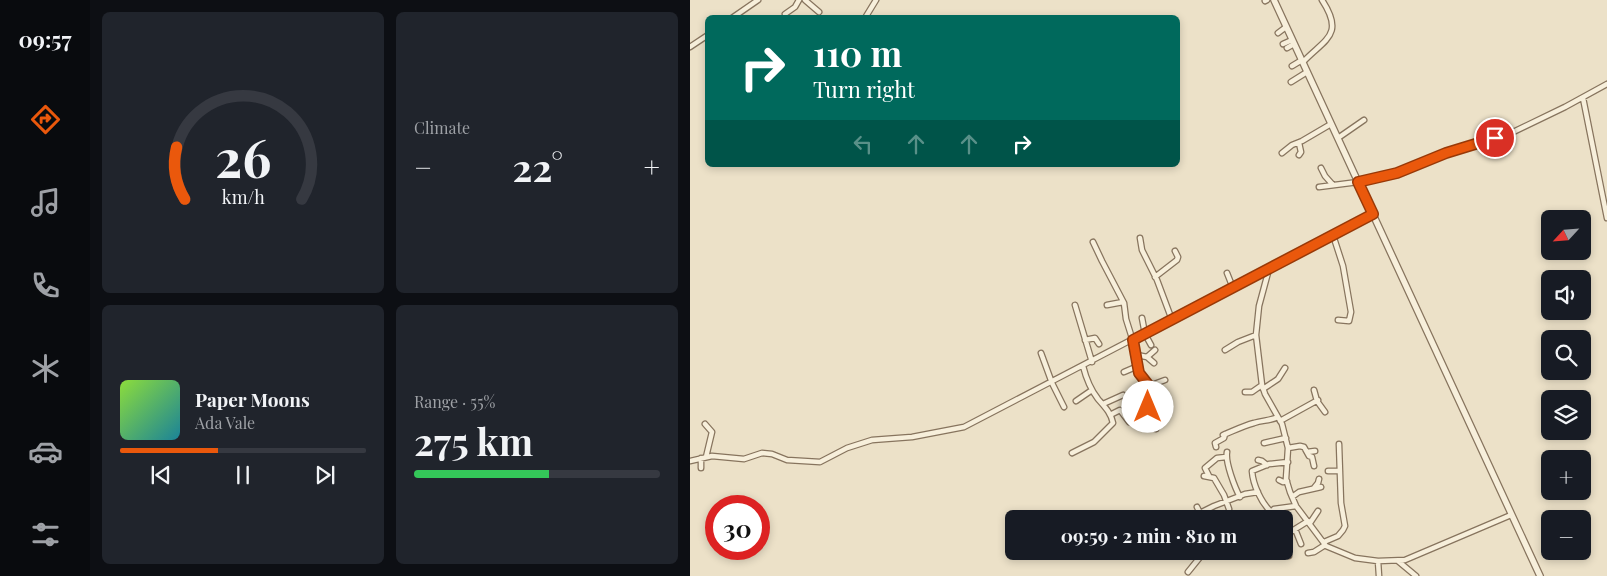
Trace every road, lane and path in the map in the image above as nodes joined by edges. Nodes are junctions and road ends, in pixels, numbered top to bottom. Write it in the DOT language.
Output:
graph roads {
  1 [pos="758,0"];
  2 [pos="799,0"];
  3 [pos="805,0"];
  4 [pos="876,0"];
  5 [pos="1274,0"];
  6 [pos="1322,0"];
  7 [pos="819,12"];
  8 [pos="785,14"];
  9 [pos="736,15"];
  10 [pos="867,15"];
  11 [pos="1286,27"];
  12 [pos="1278,33"];
  13 [pos="705,37"];
  14 [pos="1293,42"];
  15 [pos="1285,46"];
  16 [pos="690,47"];
  17 [pos="1302,61"];
  18 [pos="1292,66"];
  19 [pos="1307,72"];
  20 [pos="1291,82"];
  21 [pos="1607,84"];
  22 [pos="1583,98"];
  23 [pos="1562,101"];
  24 [pos="1565,107"];
  25 [pos="1364,120"];
  26 [pos="1331,124"];
  27 [pos="1338,138"];
  28 [pos="1300,142"];
  29 [pos="1282,152"];
  30 [pos="1299,156"];
  31 [pos="1321,168"];
  32 [pos="1358,182"];
  33 [pos="1332,185"];
  34 [pos="1319,187"];
  35 [pos="1373,214"];
  36 [pos="1607,218"];
  37 [pos="1334,235"];
  38 [pos="1140,238"];
  39 [pos="1093,242"];
  40 [pos="1175,251"];
  41 [pos="1270,267"];
  42 [pos="1227,273"];
  43 [pos="1155,277"];
  44 [pos="1232,288"];
  45 [pos="1123,302"];
  46 [pos="1075,305"];
  47 [pos="1108,305"];
  48 [pos="1142,318"];
  49 [pos="1172,320"];
  50 [pos="1338,320"];
  51 [pos="1145,334"];
  52 [pos="1256,335"];
  53 [pos="1085,340"];
  54 [pos="1133,340"];
  55 [pos="1099,344"];
  56 [pos="1151,345"];
  57 [pos="1155,350"];
  58 [pos="1225,350"];
  59 [pos="1041,353"];
  60 [pos="1137,355"];
  61 [pos="1148,357"];
  62 [pos="1092,362"];
  63 [pos="1154,362"];
  64 [pos="1083,366"];
  65 [pos="1138,366"];
  66 [pos="1285,368"];
  67 [pos="1124,372"];
  68 [pos="1165,380"];
  69 [pos="1052,383"];
  70 [pos="1149,386"];
  71 [pos="1262,387"];
  72 [pos="1092,390"];
  73 [pos="1314,390"];
  74 [pos="1245,392"];
  75 [pos="1123,395"];
  76 [pos="1152,399"];
  77 [pos="1076,401"];
  78 [pos="1318,401"];
  79 [pos="1140,402"];
  80 [pos="1103,404"];
  81 [pos="1064,407"];
  82 [pos="1163,410"];
  83 [pos="1325,412"];
  84 [pos="1110,415"];
  85 [pos="1279,419"];
  86 [pos="1129,422"];
  87 [pos="1264,422"];
  88 [pos="705,424"];
  89 [pos="1260,427"];
  90 [pos="1156,428"];
  91 [pos="1286,438"];
  92 [pos="1264,444"];
  93 [pos="1339,444"];
  94 [pos="1216,447"];
  95 [pos="1288,448"];
  96 [pos="1315,451"];
  97 [pos="1307,452"];
  98 [pos="1072,453"];
  99 [pos="703,458"];
  100 [pos="1258,460"];
  101 [pos="690,461"];
  102 [pos="1288,462"];
  103 [pos="1267,465"];
  104 [pos="1314,466"];
  105 [pos="701,468"];
  106 [pos="1328,471"];
  107 [pos="1340,471"];
  108 [pos="1319,479"];
  109 [pos="1279,480"];
  110 [pos="1287,481"];
  111 [pos="1321,487"];
  112 [pos="1313,489"];
  113 [pos="1258,492"];
  114 [pos="1240,497"];
  115 [pos="1292,497"];
  116 [pos="1226,502"];
  117 [pos="1296,506"];
  118 [pos="1198,507"];
  119 [pos="1229,509"];
  120 [pos="1269,510"];
  121 [pos="1274,510"];
  122 [pos="1318,510"];
  123 [pos="1511,515"];
  124 [pos="1309,522"];
  125 [pos="1295,529"];
  126 [pos="1301,544"];
  127 [pos="1324,544"];
  128 [pos="1308,553"];
  129 [pos="1198,560"];
  130 [pos="1378,561"];
  131 [pos="1397,561"];
  132 [pos="1188,572"];
  133 [pos="1379,576"];
  134 [pos="1416,576"];
  135 [pos="1540,576"];
  1 -- 9 [label="street"];
  2 -- 8 [label="street"];
  3 -- 7 [label="street"];
  4 -- 10 [label="street"];
  5 -- 11 [label="street"];
  6 -- 17 [label="street"];
  11 -- 12 [label="street"];
  11 -- 14 [label="street"];
  13 -- 16 [label="street"];
  14 -- 15 [label="street"];
  14 -- 17 [label="street"];
  17 -- 18 [label="street"];
  17 -- 19 [label="street"];
  19 -- 20 [label="street"];
  19 -- 26 [label="street"];
  21 -- 22 [label="street"];
  22 -- 24 [label="street"];
  22 -- 36 [label="street"];
  23 -- 24 [label="street"];
  24 -- 32 [label="street"];
  25 -- 27 [label="street"];
  26 -- 27 [label="street"];
  26 -- 28 [label="street"];
  27 -- 32 [label="street"];
  28 -- 29 [label="street"];
  28 -- 30 [label="street"];
  31 -- 33 [label="street"];
  32 -- 33 [label="street"];
  32 -- 35 [label="street"];
  33 -- 34 [label="street"];
  35 -- 37 [label="street"];
  35 -- 123 [label="street"];
  37 -- 41 [label="street"];
  37 -- 50 [label="street"];
  38 -- 43 [label="street"];
  39 -- 45 [label="street"];
  40 -- 43 [label="street"];
  41 -- 44 [label="street"];
  41 -- 52 [label="street"];
  42 -- 44 [label="street"];
  43 -- 49 [label="street"];
  44 -- 49 [label="street"];
  45 -- 47 [label="street"];
  45 -- 54 [label="street"];
  46 -- 53 [label="street"];
  48 -- 51 [label="street"];
  49 -- 51 [label="street"];
  51 -- 54 [label="street"];
  51 -- 56 [label="street"];
  52 -- 58 [label="street"];
  52 -- 71 [label="street"];
  53 -- 55 [label="street"];
  53 -- 62 [label="street"];
  54 -- 60 [label="street"];
  54 -- 62 [label="street"];
  57 -- 61 [label="street"];
  59 -- 69 [label="street"];
  60 -- 61 [label="street"];
  60 -- 65 [label="street"];
  61 -- 63 [label="street"];
  62 -- 64 [label="street"];
  64 -- 69 [label="street"];
  64 -- 72 [label="street"];
  65 -- 67 [label="street"];
  65 -- 70 [label="street"];
  66 -- 71 [label="street"];
  68 -- 70 [label="street"];
  69 -- 81 [label="street"];
  69 -- 99 [label="street"];
  70 -- 76 [label="street"];
  71 -- 74 [label="street"];
  71 -- 85 [label="street"];
  72 -- 77 [label="street"];
  72 -- 80 [label="street"];
  73 -- 78 [label="street"];
  75 -- 80 [label="street"];
  76 -- 79 [label="street"];
  76 -- 82 [label="street"];
  76 -- 90 [label="street"];
  78 -- 83 [label="street"];
  78 -- 85 [label="street"];
  80 -- 84 [label="street"];
  84 -- 86 [label="street"];
  84 -- 98 [label="street"];
  85 -- 87 [label="street"];
  85 -- 91 [label="street"];
  87 -- 89 [label="street"];
  87 -- 94 [label="street"];
  88 -- 99 [label="street"];
  91 -- 92 [label="street"];
  91 -- 95 [label="street"];
  93 -- 107 [label="street"];
  95 -- 97 [label="street"];
  95 -- 102 [label="street"];
  96 -- 97 [label="street"];
  97 -- 104 [label="street"];
  99 -- 101 [label="street"];
  99 -- 105 [label="street"];
  100 -- 103 [label="street"];
  102 -- 103 [label="street"];
  102 -- 110 [label="street"];
  103 -- 113 [label="street"];
  106 -- 107 [label="street"];
  107 -- 127 [label="street"];
  108 -- 112 [label="street"];
  109 -- 110 [label="street"];
  110 -- 115 [label="street"];
  111 -- 112 [label="street"];
  112 -- 115 [label="street"];
  113 -- 114 [label="street"];
  113 -- 120 [label="street"];
  114 -- 116 [label="street"];
  114 -- 116 [label="street"];
  115 -- 117 [label="street"];
  116 -- 118 [label="street"];
  116 -- 119 [label="street"];
  117 -- 121 [label="street"];
  117 -- 124 [label="street"];
  122 -- 124 [label="street"];
  123 -- 131 [label="street"];
  123 -- 135 [label="street"];
  124 -- 125 [label="street"];
  124 -- 127 [label="street"];
  125 -- 126 [label="street"];
  127 -- 128 [label="street"];
  127 -- 130 [label="street"];
  129 -- 132 [label="street"];
  130 -- 131 [label="street"];
  130 -- 133 [label="street"];
  131 -- 134 [label="street"];
}
